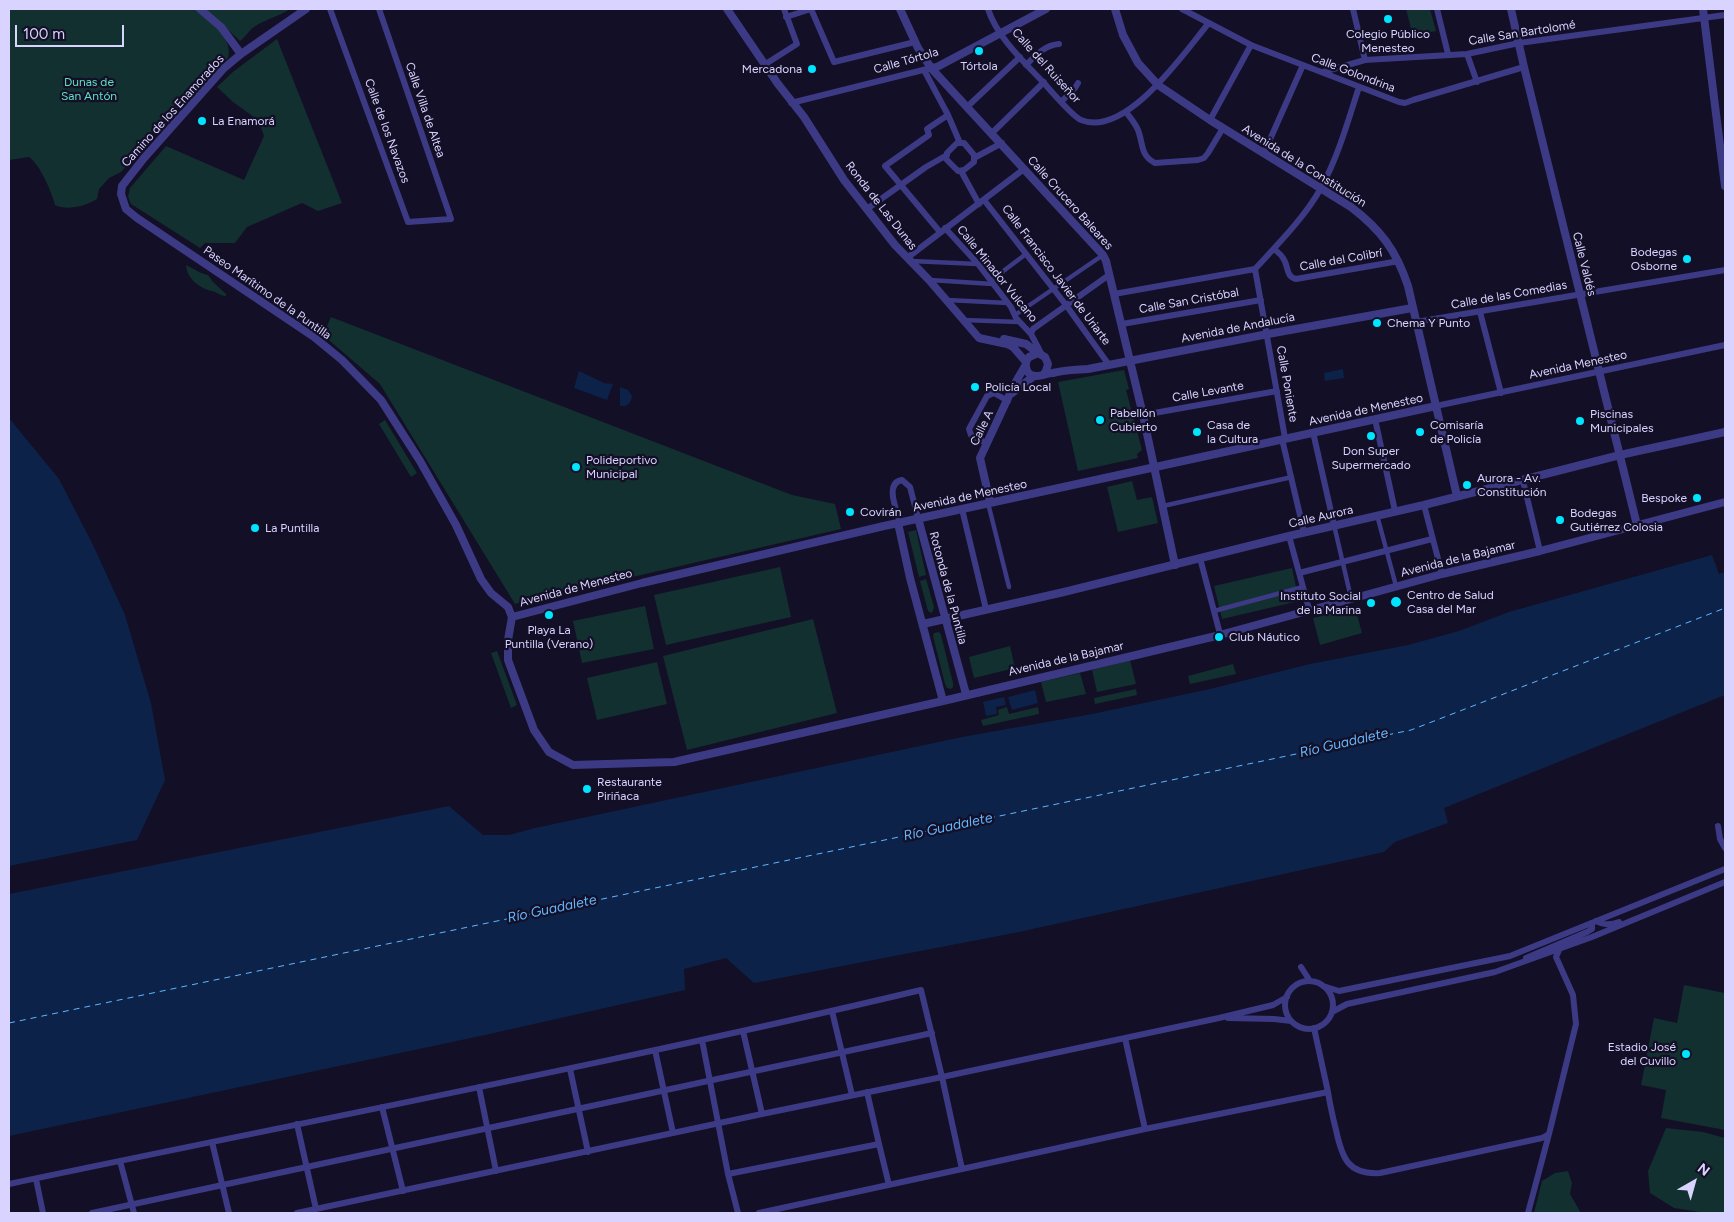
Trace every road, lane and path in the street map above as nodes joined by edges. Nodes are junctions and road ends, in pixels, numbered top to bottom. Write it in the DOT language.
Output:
graph roads {
  1 [pos="200,9"];
  2 [pos="306,9"];
  3 [pos="330,9"];
  4 [pos="379,9"];
  5 [pos="728,9"];
  6 [pos="784,9"];
  7 [pos="812,9"];
  8 [pos="900,9"];
  9 [pos="988,9"];
  10 [pos="1046,9"];
  11 [pos="1115,9"];
  12 [pos="1182,9"];
  13 [pos="1353,9"];
  14 [pos="1437,9"];
  15 [pos="1511,9"];
  16 [pos="1703,9"];
  17 [pos="1725,15"];
  18 [pos="786,17"];
  19 [pos="1705,18"];
  20 [pos="1208,24"];
  21 [pos="1000,33"];
  22 [pos="915,42"];
  23 [pos="1519,43"];
  24 [pos="1059,44"];
  25 [pos="1251,45"];
  26 [pos="241,54"];
  27 [pos="1448,54"];
  28 [pos="1468,54"];
  29 [pos="1020,57"];
  30 [pos="1366,60"];
  31 [pos="1026,64"];
  32 [pos="764,65"];
  33 [pos="1304,65"];
  34 [pos="1524,67"];
  35 [pos="928,69"];
  36 [pos="1323,72"];
  37 [pos="1044,82"];
  38 [pos="1477,82"];
  39 [pos="1078,83"];
  40 [pos="1158,85"];
  41 [pos="1359,87"];
  42 [pos="1062,101"];
  43 [pos="792,103"];
  44 [pos="967,107"];
  45 [pos="1126,112"];
  46 [pos="948,115"];
  47 [pos="1210,120"];
  48 [pos="1223,128"];
  49 [pos="992,132"];
  50 [pos="960,143"];
  51 [pos="1002,144"];
  52 [pos="1264,153"];
  53 [pos="947,154"];
  54 [pos="974,158"];
  55 [pos="1724,166"];
  56 [pos="1024,169"];
  57 [pos="960,171"];
  58 [pos="900,185"];
  59 [pos="1725,186"];
  60 [pos="1321,188"];
  61 [pos="124,202"];
  62 [pos="982,202"];
  63 [pos="867,209"];
  64 [pos="451,219"];
  65 [pos="943,230"];
  66 [pos="1274,248"];
  67 [pos="1026,254"];
  68 [pos="1102,254"];
  69 [pos="909,259"];
  70 [pos="1399,261"];
  71 [pos="978,264"];
  72 [pos="1255,269"];
  73 [pos="1725,270"];
  74 [pos="1109,275"];
  75 [pos="929,280"];
  76 [pos="992,282"];
  77 [pos="1114,294"];
  78 [pos="1580,294"];
  79 [pos="946,300"];
  80 [pos="1261,300"];
  81 [pos="1008,303"];
  82 [pos="1066,306"];
  83 [pos="1412,308"];
  84 [pos="1480,312"];
  85 [pos="1015,315"];
  86 [pos="963,320"];
  87 [pos="1019,322"];
  88 [pos="1416,322"];
  89 [pos="1122,324"];
  90 [pos="1031,334"];
  91 [pos="1268,334"];
  92 [pos="979,338"];
  93 [pos="1725,346"];
  94 [pos="1040,354"];
  95 [pos="1129,360"];
  96 [pos="1025,364"];
  97 [pos="1048,364"];
  98 [pos="1109,365"];
  99 [pos="1068,370"];
  100 [pos="1599,373"];
  101 [pos="1044,374"];
  102 [pos="1034,376"];
  103 [pos="1277,390"];
  104 [pos="1501,393"];
  105 [pos="1009,397"];
  106 [pos="1436,406"];
  107 [pos="1143,415"];
  108 [pos="1375,419"];
  109 [pos="1313,432"];
  110 [pos="1725,432"];
  111 [pos="1284,439"];
  112 [pos="986,443"];
  113 [pos="1620,456"];
  114 [pos="1154,466"];
  115 [pos="1292,477"];
  116 [pos="1523,481"];
  117 [pos="1457,496"];
  118 [pos="1725,502"];
  119 [pos="989,503"];
  120 [pos="1424,505"];
  121 [pos="1163,506"];
  122 [pos="962,509"];
  123 [pos="1395,511"];
  124 [pos="1377,515"];
  125 [pos="918,518"];
  126 [pos="899,523"];
  127 [pos="1334,525"];
  128 [pos="1637,525"];
  129 [pos="1304,532"];
  130 [pos="1289,536"];
  131 [pos="1432,539"];
  132 [pos="1386,551"];
  133 [pos="1540,551"];
  134 [pos="1200,558"];
  135 [pos="1343,562"];
  136 [pos="1175,565"];
  137 [pos="1299,573"];
  138 [pos="1442,574"];
  139 [pos="1396,586"];
  140 [pos="1009,587"];
  141 [pos="1303,587"];
  142 [pos="1351,598"];
  143 [pos="986,609"];
  144 [pos="1309,609"];
  145 [pos="1214,611"];
  146 [pos="512,616"];
  147 [pos="944,619"];
  148 [pos="923,624"];
  149 [pos="1220,634"];
  150 [pos="966,694"];
  151 [pos="943,701"];
  152 [pos="1725,840"];
  153 [pos="1725,848"];
  154 [pos="1725,869"];
  155 [pos="1725,877"];
  156 [pos="1725,882"];
  157 [pos="1594,922"];
  158 [pos="1559,950"];
  159 [pos="1495,972"];
  160 [pos="1310,981"];
  161 [pos="1299,984"];
  162 [pos="1323,986"];
  163 [pos="1287,997"];
  164 [pos="832,1011"];
  165 [pos="1332,1012"];
  166 [pos="1219,1018"];
  167 [pos="1291,1021"];
  168 [pos="1314,1028"];
  169 [pos="743,1031"];
  170 [pos="932,1033"];
  171 [pos="1125,1038"];
  172 [pos="702,1040"];
  173 [pos="655,1050"];
  174 [pos="842,1053"];
  175 [pos="570,1068"];
  176 [pos="752,1072"];
  177 [pos="942,1077"];
  178 [pos="709,1081"];
  179 [pos="479,1087"];
  180 [pos="663,1091"];
  181 [pos="867,1092"];
  182 [pos="1328,1092"];
  183 [pos="852,1095"];
  184 [pos="382,1107"];
  185 [pos="578,1109"];
  186 [pos="762,1114"];
  187 [pos="718,1123"];
  188 [pos="297,1124"];
  189 [pos="487,1128"];
  190 [pos="1145,1129"];
  191 [pos="673,1133"];
  192 [pos="1549,1134"];
  193 [pos="212,1142"];
  194 [pos="879,1144"];
  195 [pos="393,1149"];
  196 [pos="588,1152"];
  197 [pos="120,1161"];
  198 [pos="307,1167"];
  199 [pos="962,1169"];
  200 [pos="496,1171"];
  201 [pos="728,1174"];
  202 [pos="36,1179"];
  203 [pos="9,1184"];
  204 [pos="222,1185"];
  205 [pos="890,1185"];
  206 [pos="403,1191"];
  207 [pos="132,1205"];
  208 [pos="316,1209"];
  209 [pos="43,1213"];
  210 [pos="92,1213"];
  211 [pos="134,1213"];
  212 [pos="228,1213"];
  213 [pos="297,1213"];
  214 [pos="738,1213"];
  215 [pos="759,1213"];
  216 [pos="1528,1213"];
  1 -- 26 [label="street"];
  2 -- 26 [label="street, Camino de los Enamorados"];
  3 -- 64 [label="street, Calle de los Navazos"];
  4 -- 64 [label="street, Calle Villa de Altea"];
  5 -- 32 [label="street, Ronda de Las Dunas"];
  6 -- 18 [label="street"];
  7 -- 18 [label="street"];
  7 -- 22 [label="street"];
  8 -- 22 [label="street, Calle Crucero Baleares"];
  9 -- 21 [label="street, Calle del Ruiseñor"];
  10 -- 21 [label="street, Calle Tórtola"];
  11 -- 40 [label="street, Avenida de la Constitución"];
  12 -- 20 [label="street, Calle Golondrina"];
  13 -- 30 [label="street"];
  14 -- 27 [label="street"];
  15 -- 23 [label="street, Calle Valdés"];
  16 -- 19 [label="street"];
  17 -- 19 [label="street, Calle San Bartolomé"];
  18 -- 32 [label="street"];
  19 -- 23 [label="street, Calle San Bartolomé"];
  19 -- 55 [label="street"];
  20 -- 25 [label="street, Calle Golondrina"];
  20 -- 40 [label="street, Calle del Ruiseñor"];
  21 -- 29 [label="street, Calle del Ruiseñor"];
  21 -- 35 [label="street, Calle Tórtola"];
  22 -- 35 [label="street, Calle Crucero Baleares"];
  23 -- 28 [label="street, Calle San Bartolomé"];
  23 -- 34 [label="street, Calle Valdés"];
  24 -- 31 [label="street"];
  25 -- 33 [label="street, Calle Golondrina"];
  25 -- 47 [label="street"];
  26 -- 61 [label="street, Camino de los Enamorados"];
  27 -- 28 [label="street, Calle San Bartolomé"];
  27 -- 30 [label="street, Calle San Bartolomé"];
  28 -- 38 [label="street"];
  29 -- 31 [label="street, Calle del Ruiseñor"];
  29 -- 44 [label="street"];
  30 -- 36 [label="street, Calle San Bartolomé"];
  31 -- 37 [label="street, Calle del Ruiseñor"];
  32 -- 43 [label="street, Ronda de Las Dunas"];
  33 -- 36 [label="street, Calle Golondrina"];
  33 -- 52 [label="street"];
  34 -- 38 [label="street, Calle Golondrina"];
  34 -- 78 [label="street, Calle Valdés"];
  35 -- 43 [label="street, Calle Tórtola"];
  35 -- 44 [label="street, Calle Crucero Baleares"];
  35 -- 46 [label="street"];
  36 -- 41 [label="street, Calle Golondrina"];
  37 -- 42 [label="street, Calle del Ruiseñor"];
  37 -- 49 [label="street"];
  38 -- 41 [label="street, Calle Golondrina"];
  39 -- 42 [label="street"];
  40 -- 45 [label="street, Calle del Ruiseñor"];
  40 -- 47 [label="street, Avenida de la Constitución"];
  41 -- 60 [label="street"];
  42 -- 45 [label="street, Calle del Ruiseñor"];
  43 -- 63 [label="street, Ronda de Las Dunas"];
  44 -- 49 [label="street, Calle Crucero Baleares"];
  45 -- 48 [label="street"];
  46 -- 50 [label="street"];
  46 -- 58 [label="street, Calle Minador Vulcano"];
  47 -- 48 [label="street, Avenida de la Constitución"];
  48 -- 52 [label="street, Avenida de la Constitución"];
  49 -- 51 [label="street, Calle Crucero Baleares"];
  50 -- 53 [label="street"];
  50 -- 54 [label="street"];
  51 -- 54 [label="street"];
  51 -- 56 [label="street, Calle Crucero Baleares"];
  52 -- 60 [label="street, Avenida de la Constitución"];
  53 -- 57 [label="street"];
  53 -- 58 [label="street"];
  54 -- 57 [label="street"];
  55 -- 59 [label="street"];
  56 -- 62 [label="street"];
  56 -- 68 [label="street, Calle Crucero Baleares"];
  57 -- 62 [label="street, Calle Francisco Javier de Uriarte"];
  58 -- 63 [label="street"];
  58 -- 65 [label="street, Calle Minador Vulcano"];
  60 -- 66 [label="street"];
  60 -- 70 [label="street, Avenida de la Constitución"];
  61 -- 146 [label="street, Paseo Marítimo de la Puntilla"];
  62 -- 65 [label="street"];
  62 -- 67 [label="street, Calle Francisco Javier de Uriarte"];
  63 -- 69 [label="street, Ronda de Las Dunas"];
  65 -- 69 [label="street"];
  65 -- 71 [label="street, Calle Minador Vulcano"];
  66 -- 70 [label="street, Calle del Colibrí"];
  66 -- 72 [label="street"];
  67 -- 76 [label="street"];
  67 -- 82 [label="street, Calle Francisco Javier de Uriarte"];
  68 -- 74 [label="street, Calle Crucero Baleares"];
  68 -- 85 [label="street"];
  69 -- 71 [label="street"];
  69 -- 75 [label="street, Ronda de Las Dunas"];
  70 -- 83 [label="street, Avenida de la Constitución"];
  71 -- 76 [label="street, Calle Minador Vulcano"];
  72 -- 77 [label="street"];
  72 -- 80 [label="street, Calle Poniente"];
  73 -- 78 [label="street, Calle de las Comedias"];
  74 -- 77 [label="street, Calle Crucero Baleares"];
  74 -- 82 [label="street"];
  75 -- 76 [label="street"];
  75 -- 79 [label="street, Ronda de Las Dunas"];
  76 -- 81 [label="street, Calle Minador Vulcano"];
  77 -- 89 [label="street, Calle Crucero Baleares"];
  78 -- 84 [label="street, Calle de las Comedias"];
  78 -- 100 [label="street, Calle Valdés"];
  79 -- 81 [label="street"];
  79 -- 86 [label="street, Ronda de Las Dunas"];
  80 -- 89 [label="street, Calle San Cristóbal"];
  80 -- 91 [label="street, Calle Poniente"];
  81 -- 85 [label="street, Calle Minador Vulcano"];
  82 -- 90 [label="street"];
  82 -- 98 [label="street, Calle Francisco Javier de Uriarte"];
  83 -- 88 [label="street, Avenida de la Constitución"];
  83 -- 91 [label="street, Avenida de Andalucía"];
  84 -- 88 [label="street, Calle de las Comedias"];
  84 -- 104 [label="street"];
  85 -- 87 [label="street, Calle Minador Vulcano"];
  86 -- 87 [label="street"];
  86 -- 92 [label="street, Ronda de Las Dunas"];
  87 -- 90 [label="street, Calle Minador Vulcano"];
  88 -- 106 [label="street, Avenida de la Constitución"];
  89 -- 95 [label="street, Calle Crucero Baleares"];
  90 -- 94 [label="street, Calle Minador Vulcano"];
  91 -- 95 [label="street, Avenida de Andalucía"];
  91 -- 103 [label="street, Calle Poniente"];
  92 -- 94 [label="street"];
  92 -- 96 [label="street"];
  93 -- 100 [label="street, Avenida Menesteo"];
  94 -- 96 [label="street"];
  94 -- 97 [label="street"];
  95 -- 98 [label="street, Avenida de Andalucía"];
  95 -- 107 [label="street, Calle Crucero Baleares"];
  96 -- 102 [label="street"];
  96 -- 105 [label="street, Calle A"];
  97 -- 99 [label="street, Avenida de Andalucía"];
  97 -- 101 [label="street"];
  98 -- 99 [label="street, Avenida de Andalucía"];
  99 -- 101 [label="street, Avenida de Andalucía"];
  100 -- 104 [label="street, Avenida Menesteo"];
  100 -- 113 [label="street, Calle Valdés"];
  101 -- 102 [label="street"];
  102 -- 105 [label="street, Calle A"];
  103 -- 107 [label="street, Calle Levante"];
  103 -- 111 [label="street, Calle Poniente"];
  104 -- 106 [label="street, Avenida Menesteo"];
  105 -- 112 [label="street, Calle A"];
  105 -- 112 [label="street"];
  106 -- 108 [label="street, Avenida de Menesteo"];
  106 -- 117 [label="street, Avenida de la Constitución"];
  107 -- 114 [label="street, Calle Crucero Baleares"];
  108 -- 109 [label="street, Avenida de Menesteo"];
  108 -- 123 [label="street"];
  109 -- 111 [label="street, Avenida de Menesteo"];
  109 -- 127 [label="street"];
  110 -- 113 [label="street, Calle Aurora"];
  111 -- 114 [label="street, Avenida de Menesteo"];
  111 -- 115 [label="street, Calle Poniente"];
  112 -- 119 [label="street, Calle A"];
  113 -- 116 [label="street, Calle Aurora"];
  113 -- 128 [label="street, Calle Valdés"];
  114 -- 119 [label="street, Avenida de Menesteo"];
  114 -- 121 [label="street, Calle Crucero Baleares"];
  115 -- 121 [label="street"];
  115 -- 129 [label="street, Calle Poniente"];
  116 -- 117 [label="street, Calle Aurora"];
  116 -- 133 [label="street"];
  117 -- 120 [label="street, Calle Aurora"];
  118 -- 128 [label="street, Avenida de la Bajamar"];
  119 -- 122 [label="street, Avenida de Menesteo"];
  119 -- 140 [label="street"];
  120 -- 123 [label="street, Calle Aurora"];
  120 -- 131 [label="street"];
  121 -- 136 [label="street, Calle Crucero Baleares"];
  122 -- 125 [label="street, Avenida de Menesteo"];
  122 -- 143 [label="street"];
  123 -- 124 [label="street, Calle Aurora"];
  124 -- 127 [label="street, Calle Aurora"];
  124 -- 132 [label="street"];
  125 -- 126 [label="street, Avenida de Menesteo"];
  125 -- 126 [label="street, Rotonda de la Puntilla"];
  125 -- 147 [label="street, Rotonda de la Puntilla"];
  126 -- 146 [label="street, Avenida de Menesteo"];
  126 -- 148 [label="street"];
  127 -- 129 [label="street, Calle Aurora"];
  127 -- 135 [label="street"];
  128 -- 133 [label="street, Avenida de la Bajamar"];
  129 -- 130 [label="street, Calle Aurora"];
  130 -- 134 [label="street, Calle Aurora"];
  130 -- 137 [label="street"];
  131 -- 132 [label="street"];
  131 -- 138 [label="street"];
  132 -- 135 [label="street"];
  132 -- 139 [label="street"];
  133 -- 138 [label="street, Avenida de la Bajamar"];
  134 -- 136 [label="street, Calle Aurora"];
  134 -- 145 [label="street"];
  135 -- 137 [label="street"];
  135 -- 142 [label="street"];
  136 -- 143 [label="street, Calle Aurora"];
  137 -- 141 [label="street"];
  138 -- 139 [label="street, Avenida de la Bajamar"];
  139 -- 142 [label="street, Avenida de la Bajamar"];
  141 -- 144 [label="street"];
  141 -- 145 [label="street"];
  142 -- 144 [label="street, Avenida de la Bajamar"];
  143 -- 147 [label="street, Calle Aurora"];
  144 -- 149 [label="street, Avenida de la Bajamar"];
  145 -- 149 [label="street"];
  146 -- 151 [label="street, Avenida de la Bajamar"];
  147 -- 148 [label="street, Calle Aurora"];
  147 -- 150 [label="street, Rotonda de la Puntilla"];
  148 -- 151 [label="street"];
  149 -- 150 [label="street, Avenida de la Bajamar"];
  150 -- 151 [label="street, Avenida de la Bajamar"];
  152 -- 153 [label="street"];
  154 -- 157 [label="street"];
  155 -- 157 [label="street"];
  156 -- 158 [label="street"];
  157 -- 159 [label="street"];
  157 -- 162 [label="street"];
  158 -- 159 [label="street"];
  158 -- 192 [label="street"];
  159 -- 165 [label="street"];
  160 -- 161 [label="street"];
  160 -- 161 [label="street"];
  160 -- 162 [label="street"];
  161 -- 163 [label="street"];
  162 -- 165 [label="street"];
  163 -- 166 [label="street"];
  163 -- 167 [label="street"];
  164 -- 169 [label="street"];
  164 -- 170 [label="street"];
  164 -- 174 [label="street"];
  165 -- 168 [label="street"];
  166 -- 167 [label="street"];
  166 -- 171 [label="street"];
  167 -- 168 [label="street"];
  168 -- 182 [label="street"];
  169 -- 172 [label="street"];
  169 -- 176 [label="street"];
  170 -- 174 [label="street"];
  170 -- 177 [label="street"];
  171 -- 177 [label="street"];
  171 -- 190 [label="street"];
  172 -- 173 [label="street"];
  172 -- 178 [label="street"];
  173 -- 175 [label="street"];
  173 -- 180 [label="street"];
  174 -- 176 [label="street"];
  174 -- 183 [label="street"];
  175 -- 179 [label="street"];
  175 -- 185 [label="street"];
  176 -- 178 [label="street"];
  176 -- 186 [label="street"];
  177 -- 181 [label="street"];
  177 -- 199 [label="street"];
  178 -- 180 [label="street"];
  178 -- 187 [label="street"];
  179 -- 184 [label="street"];
  179 -- 189 [label="street"];
  180 -- 185 [label="street"];
  180 -- 191 [label="street"];
  181 -- 183 [label="street"];
  181 -- 194 [label="street"];
  182 -- 190 [label="street"];
  182 -- 192 [label="street"];
  183 -- 186 [label="street"];
  184 -- 188 [label="street"];
  184 -- 195 [label="street"];
  185 -- 189 [label="street"];
  185 -- 196 [label="street"];
  186 -- 187 [label="street"];
  187 -- 191 [label="street"];
  187 -- 201 [label="street"];
  188 -- 193 [label="street"];
  188 -- 198 [label="street"];
  189 -- 195 [label="street"];
  189 -- 200 [label="street"];
  190 -- 199 [label="street"];
  191 -- 196 [label="street"];
  192 -- 216 [label="street"];
  193 -- 197 [label="street"];
  193 -- 204 [label="street"];
  194 -- 201 [label="street"];
  194 -- 205 [label="street"];
  195 -- 198 [label="street"];
  195 -- 206 [label="street"];
  196 -- 200 [label="street"];
  197 -- 202 [label="street"];
  197 -- 207 [label="street"];
  198 -- 204 [label="street"];
  198 -- 208 [label="street"];
  199 -- 205 [label="street"];
  200 -- 206 [label="street"];
  201 -- 214 [label="street"];
  202 -- 203 [label="street"];
  202 -- 209 [label="street"];
  204 -- 207 [label="street"];
  204 -- 212 [label="street"];
  205 -- 215 [label="street"];
  206 -- 208 [label="street"];
  207 -- 210 [label="street"];
  207 -- 211 [label="street"];
  208 -- 213 [label="street"];
}
